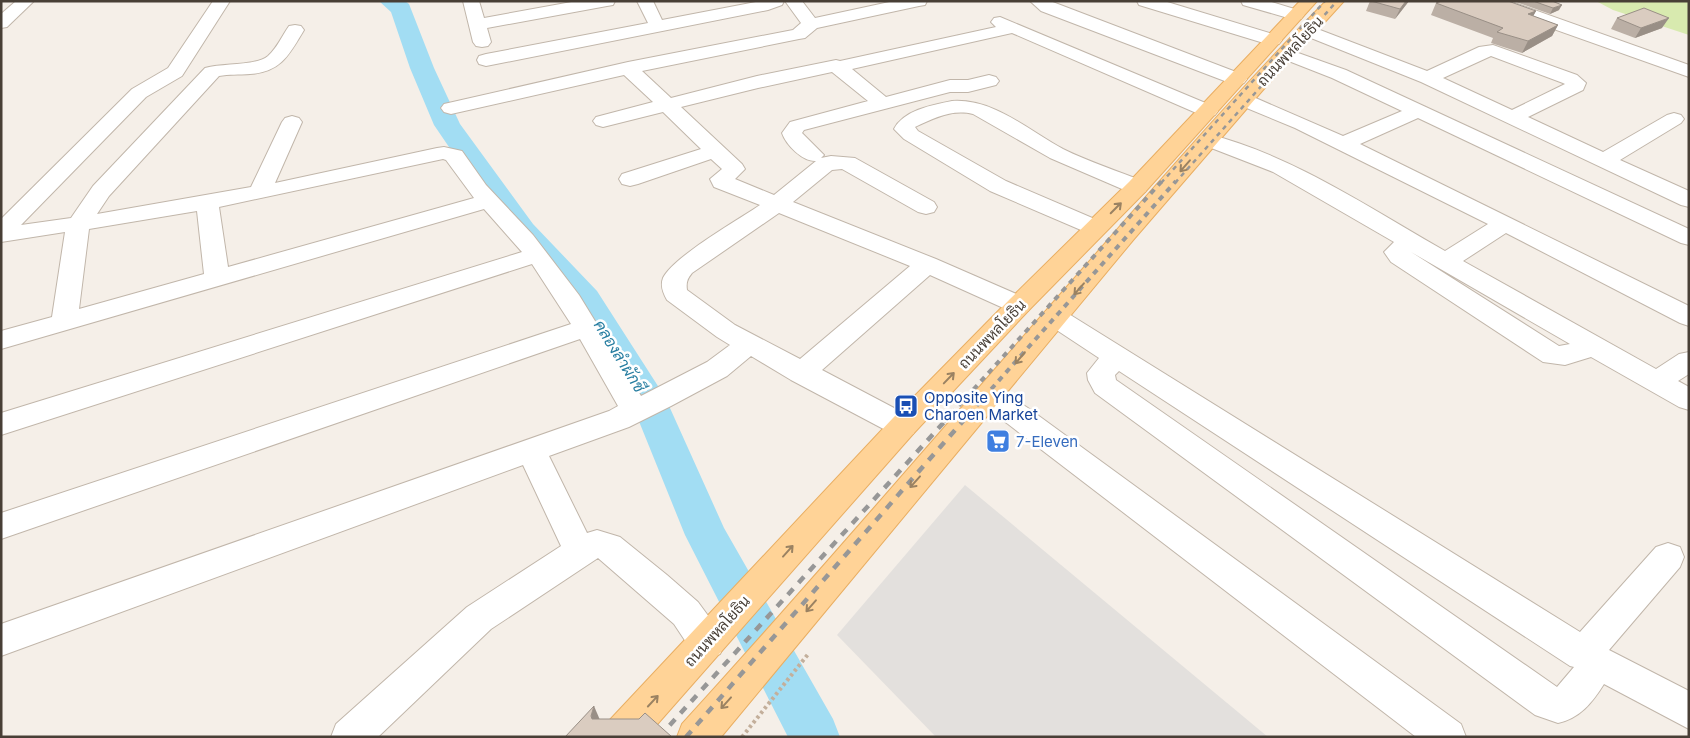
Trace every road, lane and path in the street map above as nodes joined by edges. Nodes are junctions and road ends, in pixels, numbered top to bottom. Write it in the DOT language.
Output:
graph roads {
  1 [pos="26,1"];
  2 [pos="222,1"];
  3 [pos="471,1"];
  4 [pos="607,1"];
  5 [pos="645,1"];
  6 [pos="776,1"];
  7 [pos="792,1"];
  8 [pos="919,1"];
  9 [pos="1038,1"];
  10 [pos="1145,1"];
  11 [pos="1195,1"];
  12 [pos="1249,1"];
  13 [pos="1336,1"];
  14 [pos="1492,1"];
  15 [pos="1177,12"];
  16 [pos="1303,16"];
  17 [pos="654,20"];
  18 [pos="1,23"];
  19 [pos="478,24"];
  20 [pos="811,24"];
  21 [pos="295,30"];
  22 [pos="1280,47"];
  23 [pos="848,65"];
  24 [pos="628,68"];
  25 [pos="1689,71"];
  26 [pos="1428,78"];
  27 [pos="989,81"];
  28 [pos="1240,90"];
  29 [pos="882,103"];
  30 [pos="666,105"];
  31 [pos="451,108"];
  32 [pos="1208,111"];
  33 [pos="1418,112"];
  34 [pos="1512,117"];
  35 [pos="1674,119"];
  36 [pos="603,121"];
  37 [pos="292,122"];
  38 [pos="1208,140"];
  39 [pos="1342,144"];
  40 [pos="716,151"];
  41 [pos="813,155"];
  42 [pos="1604,160"];
  43 [pos="630,179"];
  44 [pos="1135,189"];
  45 [pos="259,193"];
  46 [pos="1159,197"];
  47 [pos="1689,200"];
  48 [pos="208,202"];
  49 [pos="487,202"];
  50 [pos="777,204"];
  51 [pos="926,207"];
  52 [pos="1505,223"];
  53 [pos="78,224"];
  54 [pos="1096,228"];
  55 [pos="1,234"];
  56 [pos="1689,238"];
  57 [pos="1410,240"];
  58 [pos="536,254"];
  59 [pos="1446,261"];
  60 [pos="927,264"];
  61 [pos="217,279"];
  62 [pos="1020,305"];
  63 [pos="1689,317"];
  64 [pos="1053,319"];
  65 [pos="64,322"];
  66 [pos="586,328"];
  67 [pos="1,340"];
  68 [pos="748,344"];
  69 [pos="1592,346"];
  70 [pos="1116,357"];
  71 [pos="1689,361"];
  72 [pos="801,373"];
  73 [pos="1656,382"];
  74 [pos="988,396"];
  75 [pos="1689,400"];
  76 [pos="646,406"];
  77 [pos="1,424"];
  78 [pos="903,426"];
  79 [pos="531,451"];
  80 [pos="1,526"];
  81 [pos="574,539"];
  82 [pos="1668,557"];
  83 [pos="715,633"];
  84 [pos="1,640"];
  85 [pos="799,643"];
  86 [pos="1590,658"];
  87 [pos="1689,712"];
  88 [pos="350,737"];
  89 [pos="620,737"];
  90 [pos="696,737"];
  91 [pos="742,737"];
  92 [pos="1447,737"];
  1 -- 18 [label="street"];
  2 -- 55 [label="street"];
  3 -- 19 [label="street"];
  4 -- 19 [label="street"];
  5 -- 17 [label="street"];
  6 -- 19 [label="street"];
  7 -- 20 [label="street"];
  8 -- 20 [label="street"];
  9 -- 28 [label="street"];
  10 -- 15 [label="street"];
  11 -- 15 [label="street"];
  12 -- 16 [label="street"];
  13 -- 16 [label="main road, ถนนพหลโยธิน"];
  14 -- 25 [label="street"];
  15 -- 22 [label="street"];
  16 -- 22 [label="main road, ถนนพหลโยธิน"];
  16 -- 26 [label="street"];
  20 -- 24 [label="street"];
  21 -- 53 [label="street"];
  22 -- 28 [label="main road, ถนนพหลโยธิน"];
  22 -- 33 [label="street"];
  23 -- 32 [label="street"];
  24 -- 30 [label="street"];
  24 -- 31 [label="street"];
  26 -- 34 [label="street"];
  26 -- 34 [label="street"];
  27 -- 29 [label="street"];
  28 -- 32 [label="main road, ถนนพหลโยธิน"];
  28 -- 38 [label="main road, ถนนพหลโยธิน"];
  28 -- 39 [label="street"];
  29 -- 30 [label="street"];
  29 -- 41 [label="street"];
  30 -- 36 [label="street"];
  30 -- 40 [label="street"];
  32 -- 44 [label="main road, ถนนพหลโยธิน"];
  33 -- 39 [label="street"];
  33 -- 56 [label="street"];
  34 -- 42 [label="street"];
  35 -- 42 [label="street"];
  37 -- 45 [label="street"];
  38 -- 46 [label="main road, ถนนพหลโยธิน, one-way"];
  38 -- 57 [label="street"];
  39 -- 52 [label="street"];
  40 -- 43 [label="street"];
  40 -- 50 [label="street"];
  42 -- 47 [label="street"];
  44 -- 46 [label="main road"];
  54 -- 44 [label="main road, ถนนพหลโยธิน, one-way"];
  44 -- 54 [label="street"];
  45 -- 48 [label="street"];
  45 -- 49 [label="street"];
  46 -- 64 [label="main road, ถนนพหลโยธิน, one-way"];
  48 -- 53 [label="street"];
  48 -- 61 [label="street"];
  49 -- 58 [label="street"];
  49 -- 61 [label="street"];
  50 -- 51 [label="street"];
  50 -- 60 [label="street"];
  50 -- 68 [label="street"];
  52 -- 59 [label="street"];
  52 -- 63 [label="street"];
  53 -- 55 [label="street"];
  53 -- 65 [label="street"];
  54 -- 62 [label="main road, ถนนพหลโยธิน"];
  57 -- 59 [label="street"];
  57 -- 69 [label="street"];
  58 -- 66 [label="street"];
  58 -- 77 [label="street"];
  59 -- 69 [label="street"];
  60 -- 62 [label="street"];
  60 -- 72 [label="street"];
  61 -- 65 [label="street"];
  62 -- 64 [label="main road"];
  78 -- 62 [label="main road, ถนนพหลโยธิน, one-way"];
  64 -- 70 [label="street"];
  64 -- 74 [label="main road, ถนนพหลโยธิน, one-way"];
  65 -- 67 [label="street"];
  66 -- 76 [label="street"];
  66 -- 80 [label="street"];
  68 -- 72 [label="street"];
  68 -- 76 [label="street"];
  69 -- 73 [label="street"];
  70 -- 86 [label="street"];
  70 -- 86 [label="street"];
  71 -- 73 [label="street"];
  72 -- 78 [label="street"];
  73 -- 75 [label="street"];
  74 -- 85 [label="main road, ถนนพหลโยธิน, one-way"];
  74 -- 92 [label="street"];
  76 -- 79 [label="street"];
  83 -- 78 [label="main road, ถนนพหลโยธิน, one-way"];
  79 -- 81 [label="street"];
  79 -- 84 [label="street"];
  82 -- 86 [label="street"];
  83 -- 88 [label="street"];
  89 -- 83 [label="main road, ถนนพหลโยธิน, one-way"];
  85 -- 90 [label="main road, ถนนพหลโยธิน, one-way"];
  85 -- 91 [label="path"];
  86 -- 87 [label="street"];
}
